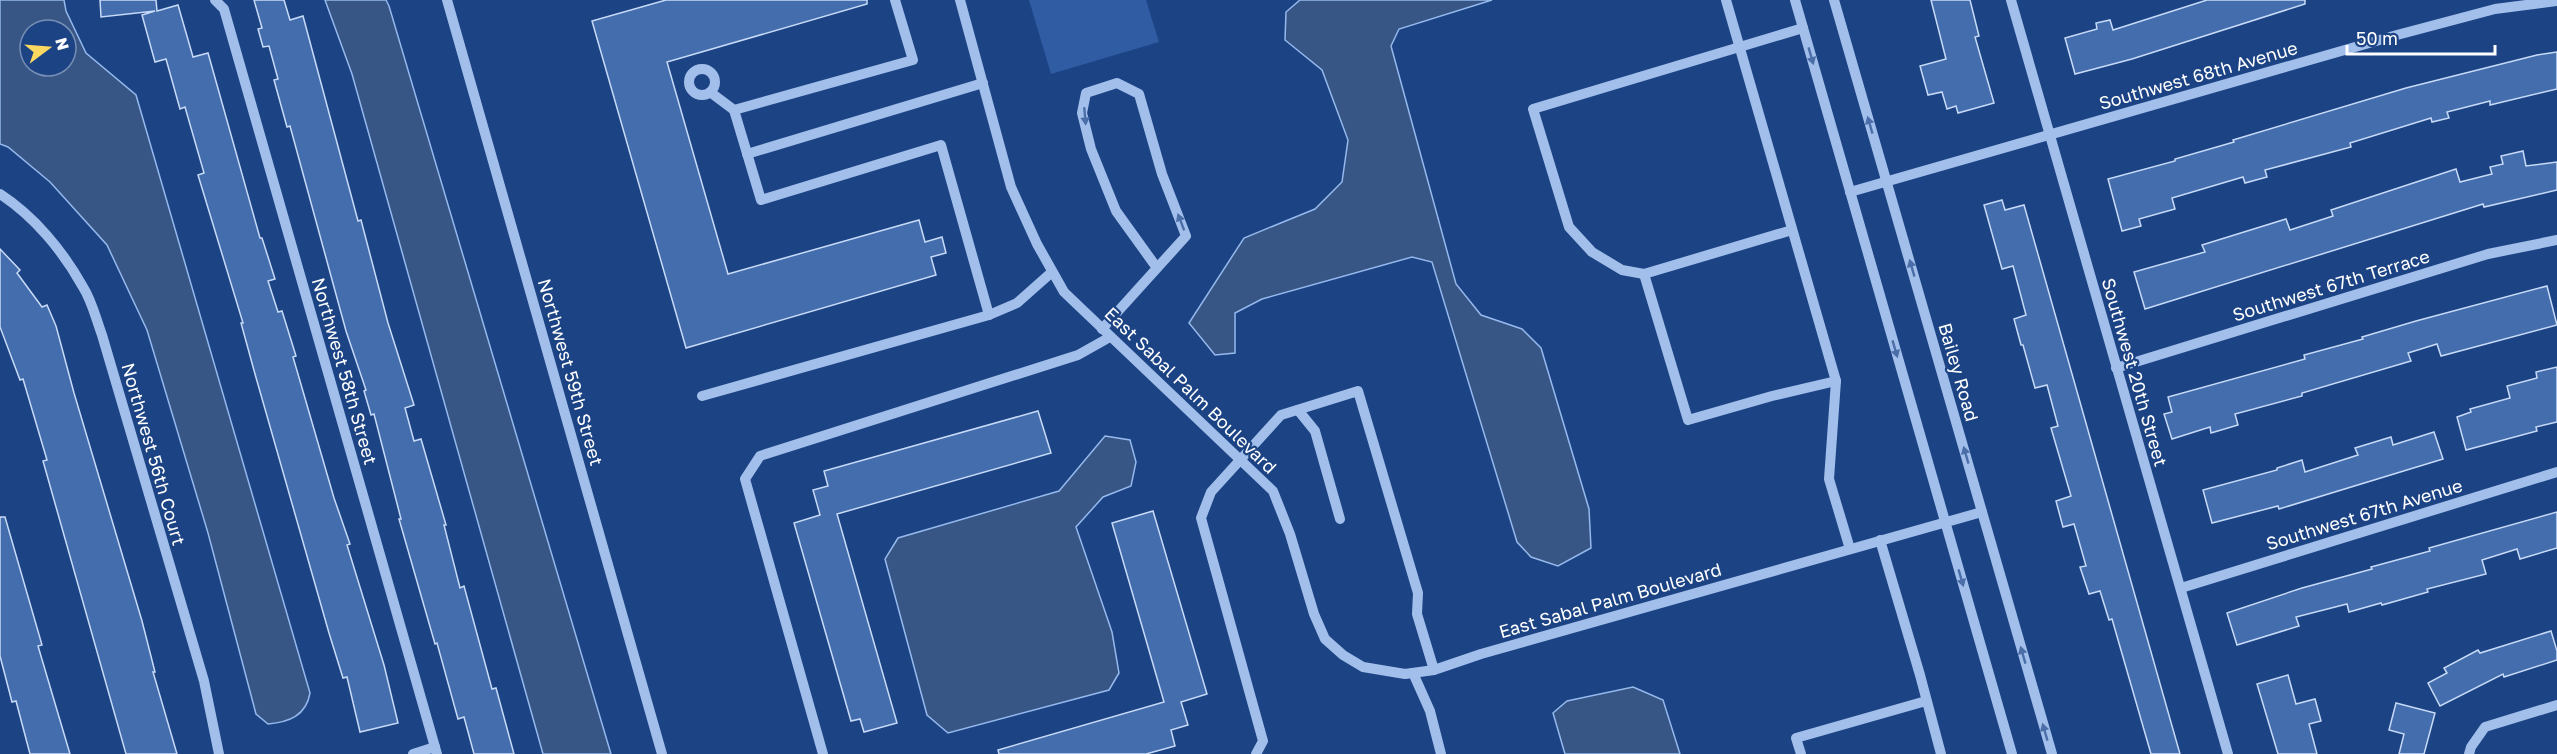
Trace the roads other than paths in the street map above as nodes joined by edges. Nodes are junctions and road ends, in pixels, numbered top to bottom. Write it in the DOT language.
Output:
graph roads {
  1 [pos="215,0"];
  2 [pos="447,0"];
  3 [pos="896,0"];
  4 [pos="960,0"];
  5 [pos="1726,0"];
  6 [pos="1795,0"];
  7 [pos="1834,0"];
  8 [pos="2011,0"];
  9 [pos="2557,1"];
  10 [pos="1803,28"];
  11 [pos="1740,48"];
  12 [pos="983,83"];
  13 [pos="710,92"];
  14 [pos="734,110"];
  15 [pos="2049,134"];
  16 [pos="747,154"];
  17 [pos="1887,181"];
  18 [pos="1850,192"];
  19 [pos="0,194"];
  20 [pos="1792,230"];
  21 [pos="2557,240"];
  22 [pos="1157,268"];
  23 [pos="1052,272"];
  24 [pos="1644,274"];
  25 [pos="989,315"];
  26 [pos="1102,329"];
  27 [pos="1110,337"];
  28 [pos="2116,368"];
  29 [pos="1836,381"];
  30 [pos="702,396"];
  31 [pos="1298,410"];
  32 [pos="1240,461"];
  33 [pos="2557,472"];
  34 [pos="1982,512"];
  35 [pos="1340,519"];
  36 [pos="1945,522"];
  37 [pos="1880,540"];
  38 [pos="1850,549"];
  39 [pos="2181,588"];
  40 [pos="1434,670"];
  41 [pos="1413,673"];
  42 [pos="1926,701"];
  43 [pos="2557,705"];
  44 [pos="436,751"];
  45 [pos="219,754"];
  46 [pos="413,754"];
  47 [pos="662,754"];
  48 [pos="823,754"];
  49 [pos="1256,754"];
  50 [pos="1442,754"];
  51 [pos="1801,754"];
  52 [pos="1941,754"];
  53 [pos="2012,754"];
  54 [pos="2052,754"];
  55 [pos="2228,754"];
  56 [pos="2469,754"];
  1 -- 44 [label="street, Northwest 58th Street"];
  2 -- 47 [label="street, Northwest 59th Street"];
  3 -- 14 [label="street"];
  4 -- 12 [label="street, East Sabal Palm Boulevard"];
  5 -- 11 [label="street"];
  6 -- 10 [label="street"];
  17 -- 7 [label="street, Bailey Road, one-way"];
  8 -- 15 [label="street, Southwest 20th Street"];
  9 -- 15 [label="street, Southwest 68th Avenue"];
  10 -- 11 [label="street"];
  10 -- 18 [label="street, one-way"];
  11 -- 20 [label="street"];
  11 -- 24 [label="street"];
  12 -- 16 [label="street"];
  12 -- 23 [label="street, East Sabal Palm Boulevard"];
  13 -- 14 [label="street"];
  14 -- 16 [label="street"];
  15 -- 17 [label="street, Southwest 68th Avenue"];
  15 -- 28 [label="street, Southwest 20th Street"];
  16 -- 25 [label="street"];
  17 -- 18 [label="street, Southwest 68th Avenue"];
  34 -- 17 [label="street, Bailey Road, one-way"];
  18 -- 36 [label="street, one-way"];
  19 -- 45 [label="street, Northwest 56th Court"];
  20 -- 24 [label="street"];
  20 -- 29 [label="street"];
  21 -- 28 [label="street, Southwest 67th Terrace"];
  22 -- 22 [label="street, one-way"];
  22 -- 26 [label="street"];
  23 -- 25 [label="street"];
  23 -- 26 [label="street, East Sabal Palm Boulevard"];
  24 -- 29 [label="street"];
  25 -- 30 [label="street"];
  26 -- 27 [label="street, East Sabal Palm Boulevard"];
  27 -- 32 [label="street, East Sabal Palm Boulevard"];
  27 -- 48 [label="street"];
  28 -- 39 [label="street, Southwest 20th Street"];
  29 -- 38 [label="street"];
  31 -- 32 [label="street"];
  31 -- 35 [label="street"];
  31 -- 40 [label="street"];
  32 -- 41 [label="street, East Sabal Palm Boulevard"];
  32 -- 49 [label="street"];
  33 -- 39 [label="street, Southwest 67th Avenue"];
  34 -- 36 [label="street, East Sabal Palm Boulevard"];
  54 -- 34 [label="street, Bailey Road, one-way"];
  36 -- 37 [label="street, East Sabal Palm Boulevard"];
  36 -- 53 [label="street, one-way"];
  37 -- 38 [label="street, East Sabal Palm Boulevard"];
  37 -- 42 [label="street"];
  38 -- 40 [label="street, East Sabal Palm Boulevard"];
  39 -- 55 [label="street, Southwest 20th Street"];
  40 -- 41 [label="street, East Sabal Palm Boulevard"];
  41 -- 50 [label="street"];
  42 -- 51 [label="street"];
  42 -- 52 [label="street"];
  43 -- 56 [label="street"];
  44 -- 46 [label="street"];
}
